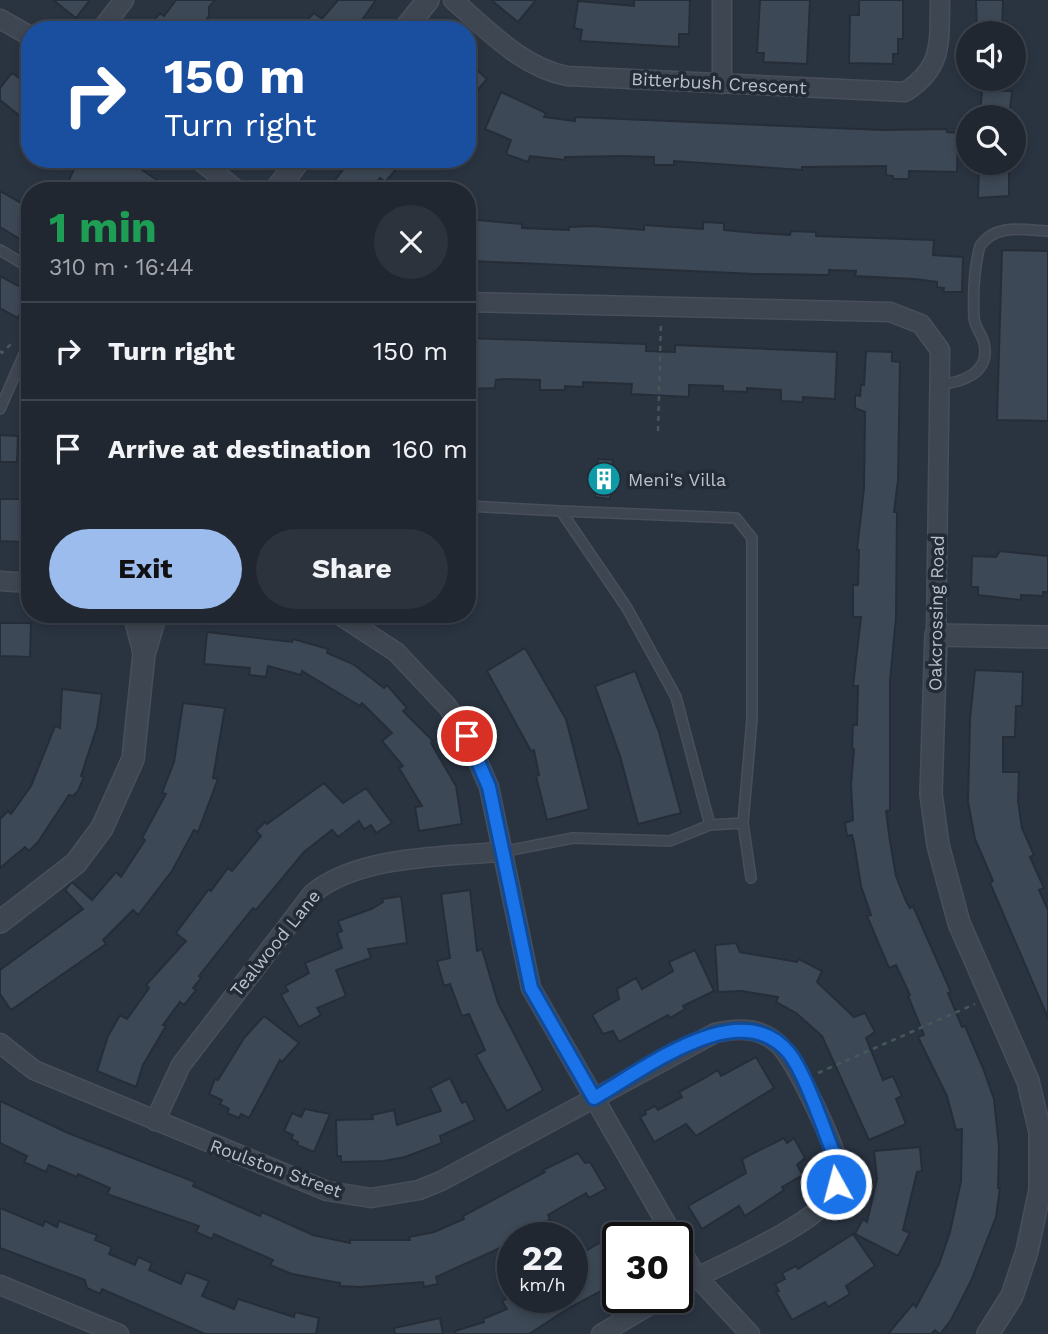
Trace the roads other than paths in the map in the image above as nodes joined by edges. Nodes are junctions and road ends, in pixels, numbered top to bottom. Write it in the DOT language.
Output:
graph roads {
  1 [pos="124,0"];
  2 [pos="428,0"];
  3 [pos="453,0"];
  4 [pos="722,0"];
  5 [pos="940,0"];
  6 [pos="0,19"];
  7 [pos="108,21"];
  8 [pos="411,21"];
  9 [pos="21,31"];
  10 [pos="722,84"];
  11 [pos="209,168"];
  12 [pos="293,168"];
  13 [pos="227,182"];
  14 [pos="282,182"];
  15 [pos="1048,231"];
  16 [pos="0,250"];
  17 [pos="21,263"];
  18 [pos="476,302"];
  19 [pos="21,365"];
  20 [pos="939,384"];
  21 [pos="0,409"];
  22 [pos="476,506"];
  23 [pos="561,511"];
  24 [pos="0,581"];
  25 [pos="21,582"];
  26 [pos="146,623"];
  27 [pos="352,623"];
  28 [pos="936,635"];
  29 [pos="1048,637"];
  30 [pos="743,823"];
  31 [pos="710,825"];
  32 [pos="501,852"];
  33 [pos="751,878"];
  34 [pos="0,922"];
  35 [pos="0,1043"];
  36 [pos="594,1098"];
  37 [pos="155,1121"];
  38 [pos="665,1222"];
  39 [pos="693,1272"];
  40 [pos="696,1277"];
  41 [pos="693,1279"];
  42 [pos="0,1285"];
  43 [pos="636,1313"];
  44 [pos="119,1334"];
  45 [pos="601,1334"];
  46 [pos="750,1334"];
  47 [pos="988,1334"];
  1 -- 7 [label="street"];
  2 -- 8 [label="street"];
  3 -- 10 [label="street, Bitterbush Crescent"];
  4 -- 10 [label="street"];
  5 -- 10 [label="street, Bitterbush Crescent"];
  6 -- 9 [label="street"];
  11 -- 13 [label="street"];
  12 -- 14 [label="street"];
  15 -- 20 [label="lane"];
  16 -- 17 [label="lane"];
  18 -- 20 [label="street, Oakcrossing Road"];
  19 -- 21 [label="lane"];
  20 -- 28 [label="street, Oakcrossing Road"];
  22 -- 23 [label="lane"];
  23 -- 30 [label="lane"];
  23 -- 31 [label="lane"];
  24 -- 25 [label="street"];
  26 -- 34 [label="street"];
  27 -- 32 [label="street"];
  28 -- 29 [label="street"];
  28 -- 47 [label="street, Oakcrossing Road"];
  30 -- 31 [label="lane"];
  30 -- 33 [label="lane"];
  31 -- 32 [label="lane"];
  32 -- 36 [label="street"];
  32 -- 37 [label="street, Tealwood Lane"];
  35 -- 37 [label="street, Roulston Street"];
  36 -- 37 [label="street, Roulston Street"];
  36 -- 38 [label="street"];
  36 -- 40 [label="street, Roulston Street"];
  39 -- 40 [label="street"];
  40 -- 41 [label="street, Roulston Street"];
  40 -- 46 [label="street"];
  42 -- 44 [label="street"];
  43 -- 45 [label="street"];
}
